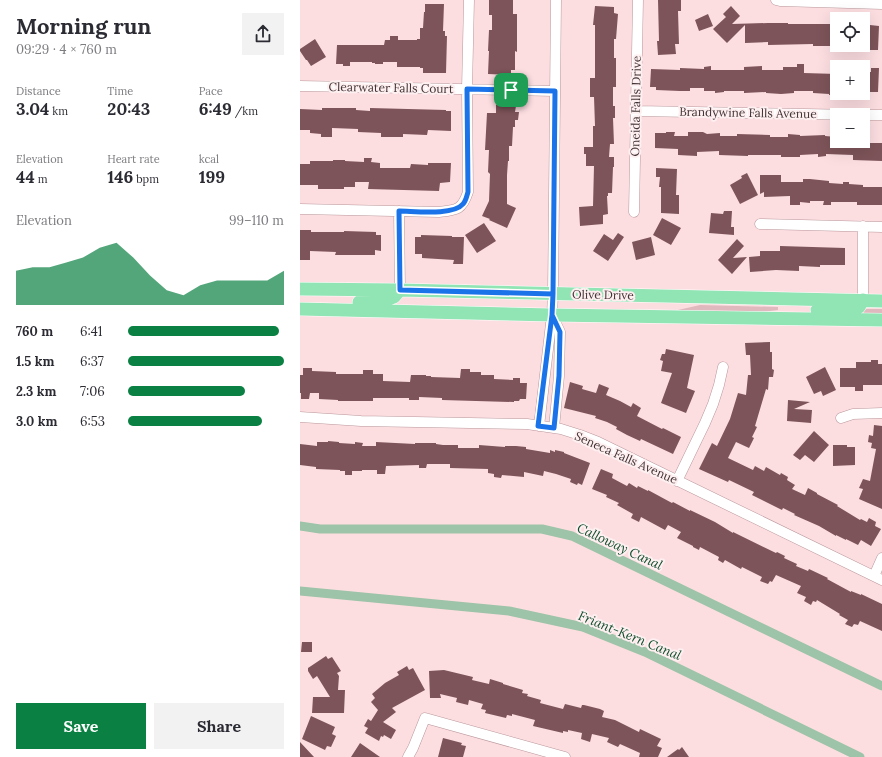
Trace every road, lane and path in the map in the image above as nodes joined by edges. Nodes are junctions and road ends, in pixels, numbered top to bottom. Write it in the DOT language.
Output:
graph roads {
  1 [pos="469,0"];
  2 [pos="556,0"];
  3 [pos="638,0"];
  4 [pos="776,0"];
  5 [pos="831,2"];
  6 [pos="882,4"];
  7 [pos="300,86"];
  8 [pos="467,89"];
  9 [pos="555,91"];
  10 [pos="636,111"];
  11 [pos="830,114"];
  12 [pos="870,115"];
  13 [pos="882,115"];
  14 [pos="300,209"];
  15 [pos="399,211"];
  16 [pos="634,212"];
  17 [pos="760,224"];
  18 [pos="864,226"];
  19 [pos="882,226"];
  20 [pos="300,289"];
  21 [pos="400,290"];
  22 [pos="553,294"];
  23 [pos="863,300"];
  24 [pos="882,301"];
  25 [pos="300,309"];
  26 [pos="318,309"];
  27 [pos="552,315"];
  28 [pos="794,318"];
  29 [pos="882,320"];
  30 [pos="723,367"];
  31 [pos="882,413"];
  32 [pos="300,417"];
  33 [pos="841,418"];
  34 [pos="538,426"];
  35 [pos="554,428"];
  36 [pos="677,481"];
  37 [pos="882,558"];
  38 [pos="878,578"];
  39 [pos="539,754"];
  40 [pos="408,757"];
  41 [pos="565,757"];
  1 -- 8 [label="street"];
  2 -- 9 [label="street"];
  3 -- 10 [label="street, Oneida Falls Drive"];
  4 -- 5 [label="street"];
  5 -- 6 [label="street"];
  7 -- 8 [label="street, Clearwater Falls Court"];
  8 -- 9 [label="street, Clearwater Falls Court"];
  8 -- 15 [label="street"];
  9 -- 22 [label="street"];
  10 -- 11 [label="street, Brandywine Falls Avenue"];
  10 -- 16 [label="street, Oneida Falls Drive"];
  12 -- 13 [label="street"];
  14 -- 15 [label="street"];
  15 -- 21 [label="street"];
  17 -- 18 [label="street"];
  18 -- 19 [label="street"];
  18 -- 23 [label="street"];
  20 -- 21 [label="main road, Olive Drive"];
  21 -- 22 [label="main road, Olive Drive"];
  21 -- 26 [label="main road"];
  22 -- 23 [label="main road, Olive Drive"];
  22 -- 27 [label="street"];
  23 -- 24 [label="main road, Olive Drive"];
  23 -- 28 [label="main road"];
  25 -- 26 [label="main road, Olive Drive"];
  26 -- 27 [label="main road, Olive Drive"];
  27 -- 28 [label="main road, Olive Drive"];
  27 -- 34 [label="street"];
  27 -- 35 [label="street"];
  28 -- 29 [label="main road, Olive Drive"];
  30 -- 36 [label="street"];
  31 -- 33 [label="street"];
  32 -- 34 [label="street, Seneca Falls Avenue"];
  34 -- 35 [label="street, Seneca Falls Avenue"];
  35 -- 36 [label="street, Seneca Falls Avenue"];
  36 -- 38 [label="street, Seneca Falls Avenue"];
  37 -- 38 [label="street"];
  39 -- 40 [label="street"];
  39 -- 41 [label="street"];
}
